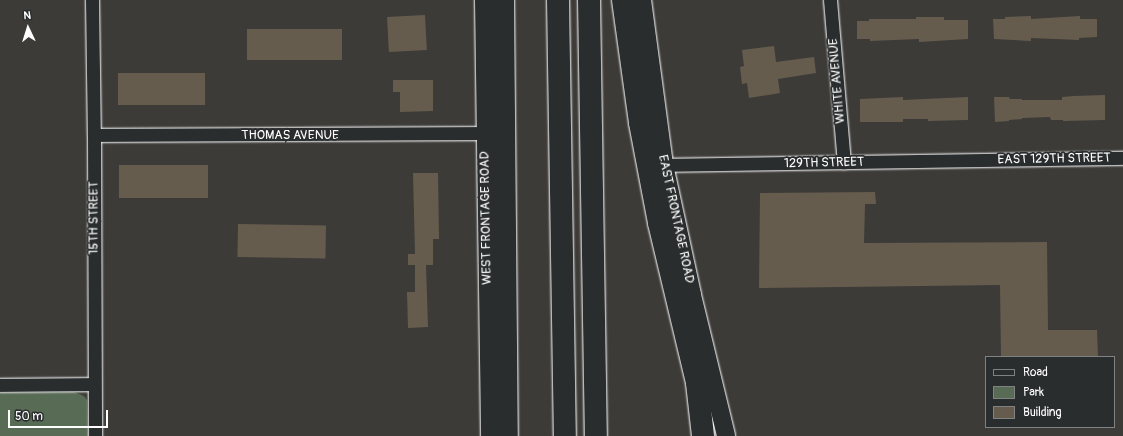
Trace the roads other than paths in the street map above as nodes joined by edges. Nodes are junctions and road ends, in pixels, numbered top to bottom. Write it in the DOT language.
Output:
graph roads {
  1 [pos="92,0"];
  2 [pos="484,0"];
  3 [pos="504,0"];
  4 [pos="558,0"];
  5 [pos="589,0"];
  6 [pos="623,0"];
  7 [pos="642,0"];
  8 [pos="830,0"];
  9 [pos="485,133"];
  10 [pos="94,135"];
  11 [pos="1123,158"];
  12 [pos="985,160"];
  13 [pos="844,162"];
  14 [pos="664,164"];
  15 [pos="93,384"];
  16 [pos="0,385"];
  17 [pos="95,436"];
  18 [pos="490,436"];
  19 [pos="507,436"];
  20 [pos="565,436"];
  21 [pos="596,436"];
  22 [pos="702,436"];
  23 [pos="726,436"];
  1 -- 10 [label="street, 15TH STREET"];
  2 -- 9 [label="street, WEST FRONTAGE ROAD"];
  3 -- 19 [label="highway"];
  4 -- 20 [label="highway"];
  5 -- 21 [label="highway"];
  6 -- 22 [label="highway"];
  7 -- 14 [label="street, EAST FRONTAGE ROAD"];
  8 -- 13 [label="street, WHITE AVENUE"];
  9 -- 10 [label="street, THOMAS AVENUE"];
  9 -- 18 [label="street, WEST FRONTAGE ROAD"];
  10 -- 15 [label="street, 15TH STREET"];
  11 -- 12 [label="street, EAST 129TH STREET"];
  12 -- 13 [label="street, 129TH STREET"];
  13 -- 14 [label="street, 129TH STREET"];
  14 -- 23 [label="street, EAST FRONTAGE ROAD"];
  15 -- 16 [label="street"];
  15 -- 17 [label="street, 15TH STREET"];
}
